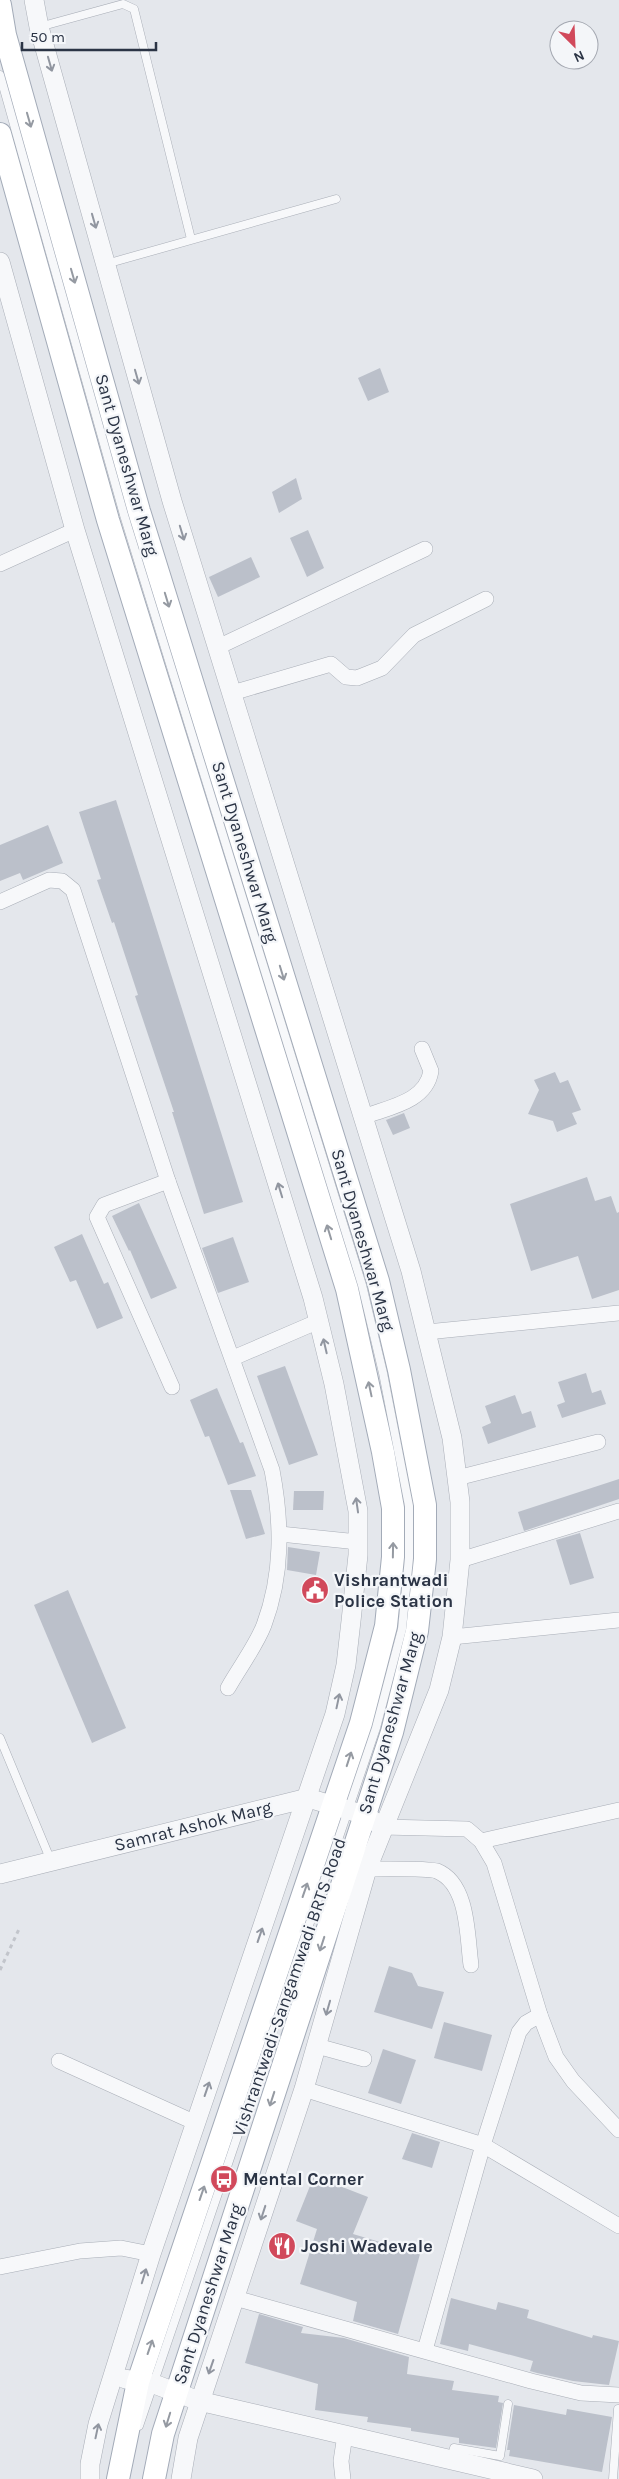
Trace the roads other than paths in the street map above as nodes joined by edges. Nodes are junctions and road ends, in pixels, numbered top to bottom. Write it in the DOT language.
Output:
graph roads {
  1 [pos="34,0"];
  2 [pos="0,5"];
  3 [pos="39,27"];
  4 [pos="0,75"];
  5 [pos="0,134"];
  6 [pos="336,199"];
  7 [pos="192,239"];
  8 [pos="0,262"];
  9 [pos="106,264"];
  10 [pos="75,530"];
  11 [pos="425,549"];
  12 [pos="0,564"];
  13 [pos="486,599"];
  14 [pos="218,647"];
  15 [pos="232,693"];
  16 [pos="0,902"];
  17 [pos="422,1049"];
  18 [pos="364,1117"];
  19 [pos="168,1181"];
  20 [pos="619,1314"];
  21 [pos="319,1321"];
  22 [pos="427,1332"];
  23 [pos="233,1358"];
  24 [pos="172,1386"];
  25 [pos="598,1442"];
  26 [pos="457,1478"];
  27 [pos="619,1511"];
  28 [pos="280,1534"];
  29 [pos="358,1542"];
  30 [pos="460,1560"];
  31 [pos="619,1620"];
  32 [pos="452,1637"];
  33 [pos="228,1688"];
  34 [pos="0,1738"];
  35 [pos="308,1798"];
  36 [pos="619,1810"];
  37 [pos="358,1814"];
  38 [pos="481,1841"];
  39 [pos="51,1861"];
  40 [pos="367,1869"];
  41 [pos="0,1874"];
  42 [pos="471,1965"];
  43 [pos="540,2015"];
  44 [pos="317,2046"];
  45 [pos="364,2059"];
  46 [pos="59,2061"];
  47 [pos="304,2089"];
  48 [pos="196,2123"];
  49 [pos="619,2130"];
  50 [pos="483,2145"];
  51 [pos="619,2226"];
  52 [pos="151,2254"];
  53 [pos="0,2267"];
  54 [pos="235,2298"];
  55 [pos="425,2350"];
  56 [pos="114,2376"];
  57 [pos="146,2383"];
  58 [pos="176,2394"];
  59 [pos="200,2401"];
  60 [pos="618,2402"];
  61 [pos="508,2404"];
  62 [pos="345,2435"];
  63 [pos="450,2460"];
  64 [pos="90,2479"];
  65 [pos="118,2479"];
  66 [pos="126,2479"];
  67 [pos="154,2479"];
  68 [pos="181,2479"];
  69 [pos="343,2479"];
  70 [pos="533,2479"];
  71 [pos="612,2479"];
  1 -- 3 [label="street"];
  2 -- 37 [label="main road, Sant Dyaneshwar Marg, one-way"];
  3 -- 7 [label="lane"];
  3 -- 9 [label="street, one-way"];
  4 -- 37 [label="lane"];
  37 -- 5 [label="main road, Sant Dyaneshwar Marg, one-way"];
  6 -- 7 [label="lane"];
  7 -- 9 [label="lane"];
  8 -- 10 [label="street"];
  9 -- 14 [label="street, one-way"];
  10 -- 12 [label="street"];
  21 -- 10 [label="street, one-way"];
  11 -- 14 [label="street"];
  13 -- 15 [label="street"];
  14 -- 15 [label="street"];
  15 -- 18 [label="street"];
  16 -- 19 [label="street"];
  17 -- 18 [label="street"];
  18 -- 22 [label="street"];
  19 -- 23 [label="street"];
  19 -- 24 [label="street"];
  20 -- 22 [label="street"];
  21 -- 23 [label="street"];
  29 -- 21 [label="street, one-way"];
  22 -- 26 [label="street"];
  23 -- 28 [label="street"];
  25 -- 26 [label="street"];
  26 -- 30 [label="street"];
  27 -- 30 [label="street"];
  28 -- 29 [label="street"];
  28 -- 33 [label="street"];
  35 -- 29 [label="street, one-way"];
  30 -- 32 [label="street"];
  31 -- 32 [label="street"];
  32 -- 37 [label="street"];
  34 -- 39 [label="lane"];
  35 -- 37 [label="street"];
  35 -- 39 [label="street, Samrat Ashok Marg"];
  48 -- 35 [label="street, one-way"];
  36 -- 38 [label="street"];
  37 -- 38 [label="street"];
  37 -- 40 [label="street"];
  37 -- 57 [label="main road, Sant Dyaneshwar Marg"];
  37 -- 58 [label="main road, Sant Dyaneshwar Marg, one-way"];
  38 -- 43 [label="street"];
  39 -- 41 [label="street, Samrat Ashok Marg"];
  40 -- 42 [label="street"];
  40 -- 44 [label="street, one-way"];
  43 -- 49 [label="street"];
  43 -- 50 [label="street"];
  44 -- 45 [label="street"];
  44 -- 47 [label="street"];
  46 -- 48 [label="street"];
  47 -- 50 [label="street"];
  47 -- 54 [label="street, one-way"];
  48 -- 52 [label="street"];
  50 -- 51 [label="street"];
  50 -- 55 [label="street"];
  52 -- 53 [label="street"];
  56 -- 52 [label="street, one-way"];
  54 -- 55 [label="street"];
  54 -- 59 [label="street, one-way"];
  55 -- 60 [label="street"];
  56 -- 57 [label="street"];
  64 -- 56 [label="street, one-way"];
  57 -- 58 [label="street"];
  57 -- 65 [label="main road, Sant Dyaneshwar Marg"];
  57 -- 66 [label="lane"];
  58 -- 59 [label="street"];
  58 -- 67 [label="main road, Sant Dyaneshwar Marg, one-way"];
  59 -- 62 [label="street"];
  59 -- 68 [label="street"];
  60 -- 71 [label="lane"];
  61 -- 63 [label="lane"];
  62 -- 63 [label="street"];
  62 -- 69 [label="street"];
  63 -- 70 [label="street"];
}
